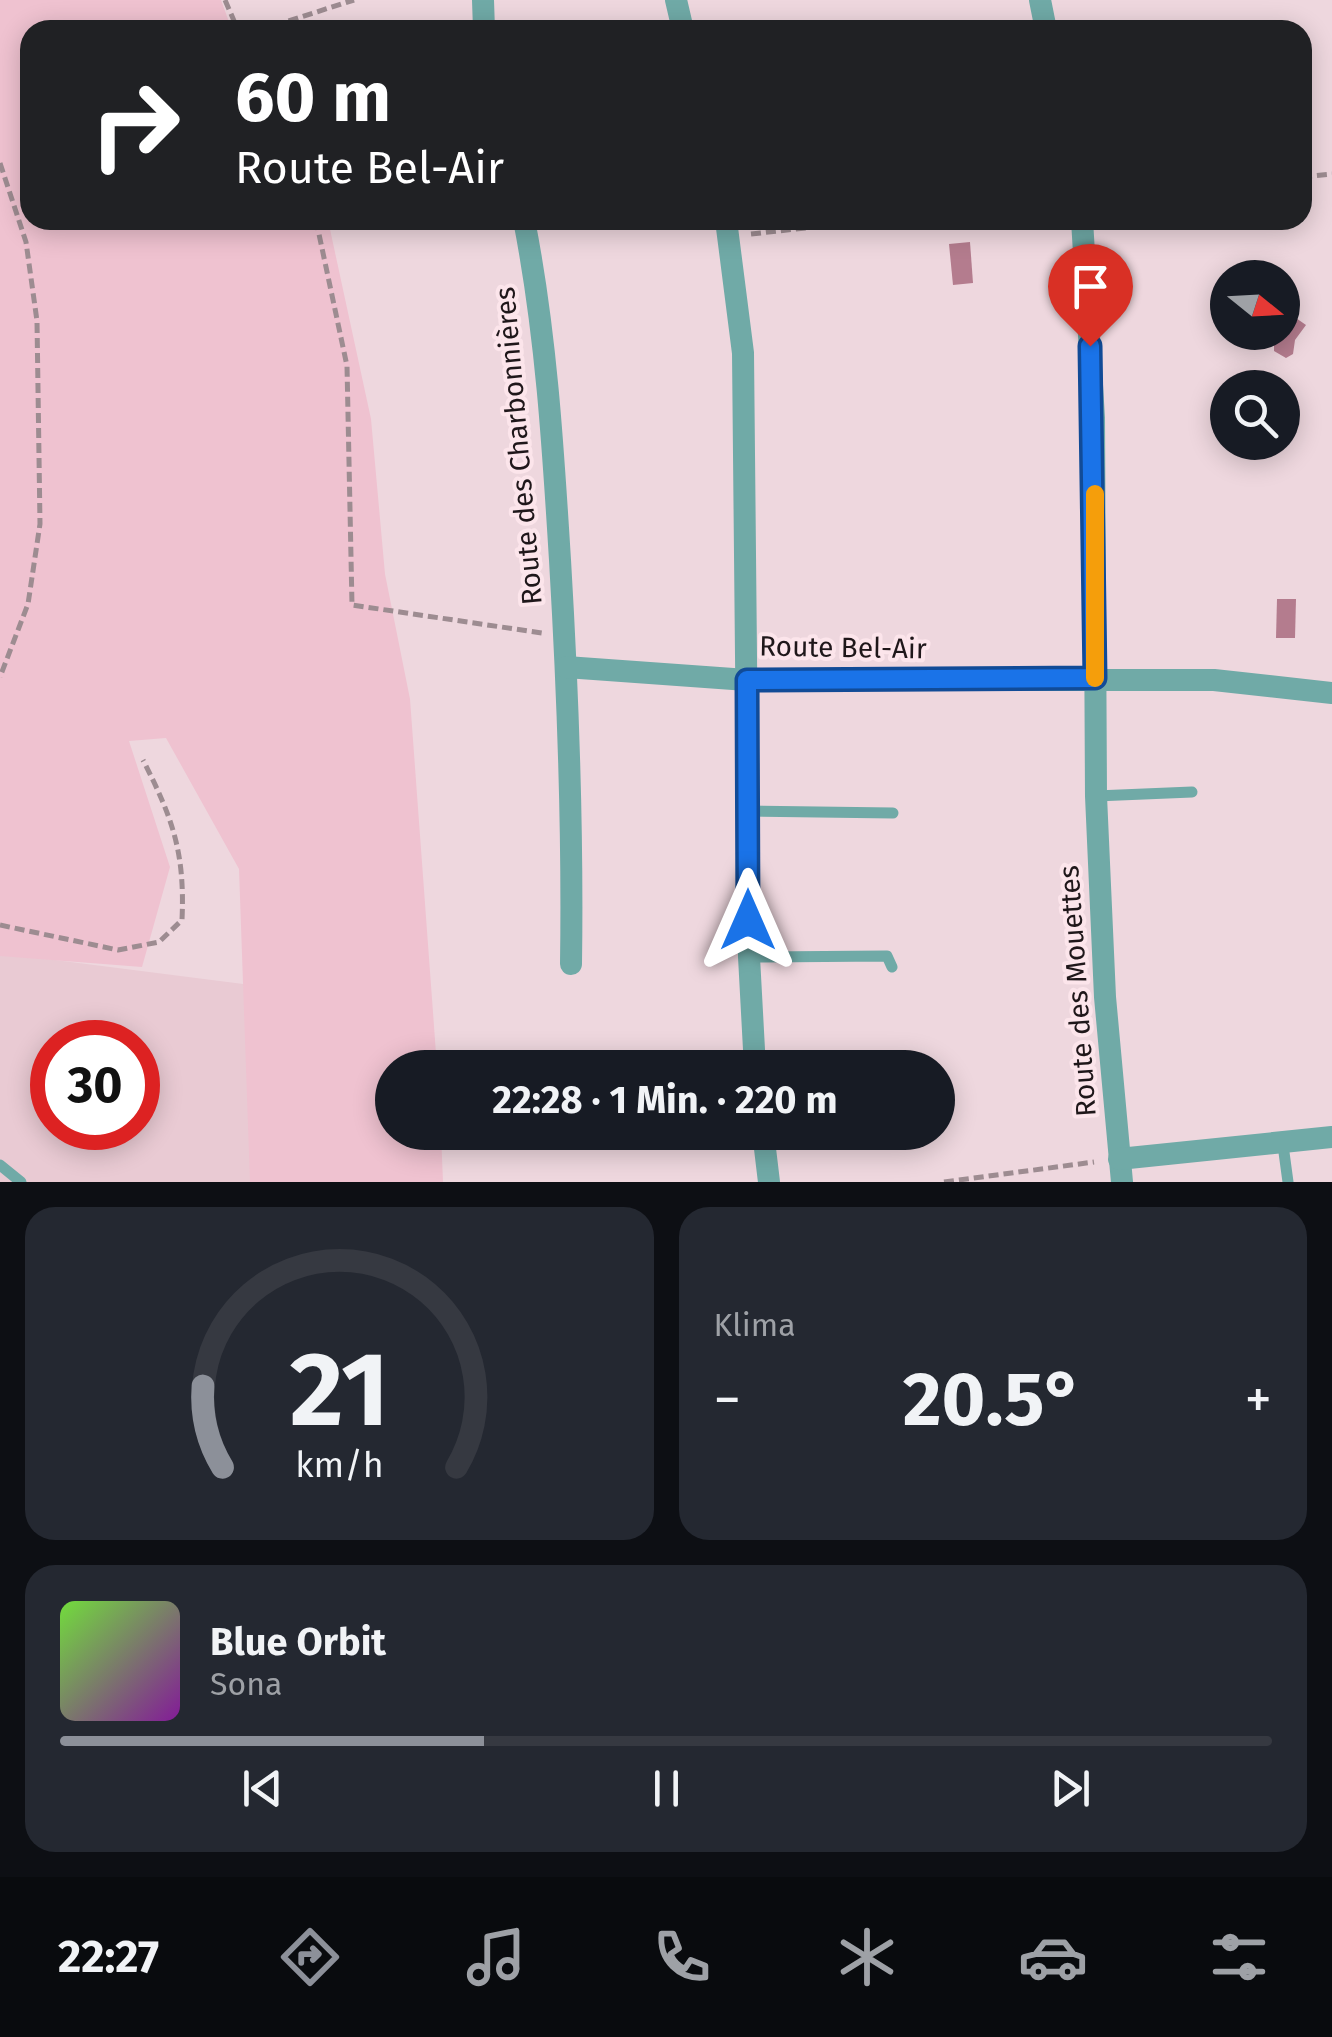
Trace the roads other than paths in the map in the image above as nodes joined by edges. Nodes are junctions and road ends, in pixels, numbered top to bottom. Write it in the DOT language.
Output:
graph roads {
  1 [pos="526,230"];
  2 [pos="732,230"];
  3 [pos="1083,230"];
  4 [pos="566,667"];
  5 [pos="1095,678"];
  6 [pos="747,680"];
  7 [pos="1332,693"];
  8 [pos="1192,792"];
  9 [pos="1096,796"];
  10 [pos="748,810"];
  11 [pos="893,813"];
  12 [pos="748,957"];
  13 [pos="571,964"];
  14 [pos="892,967"];
  15 [pos="754,1050"];
  16 [pos="1332,1137"];
  17 [pos="1283,1145"];
  18 [pos="765,1150"];
  19 [pos="0,1165"];
  20 [pos="1120,1170"];
  21 [pos="20,1182"];
  22 [pos="769,1182"];
  23 [pos="1288,1182"];
  1 -- 4 [label="street, Route des Charbonnières"];
  2 -- 6 [label="street, Route Bel-Air"];
  3 -- 5 [label="street, Route des Mouettes"];
  4 -- 6 [label="street"];
  4 -- 13 [label="street, Route des Charbonnières"];
  5 -- 6 [label="street, Route Bel-Air"];
  5 -- 7 [label="street, Route Bel-Air"];
  5 -- 9 [label="street, Route des Mouettes"];
  6 -- 10 [label="street"];
  8 -- 9 [label="lane"];
  9 -- 20 [label="street, Route des Mouettes"];
  10 -- 11 [label="lane"];
  10 -- 12 [label="street"];
  12 -- 14 [label="lane"];
  12 -- 15 [label="street"];
  16 -- 17 [label="street"];
  17 -- 20 [label="street"];
  17 -- 23 [label="lane"];
  18 -- 22 [label="street"];
  19 -- 21 [label="lane"];
}
